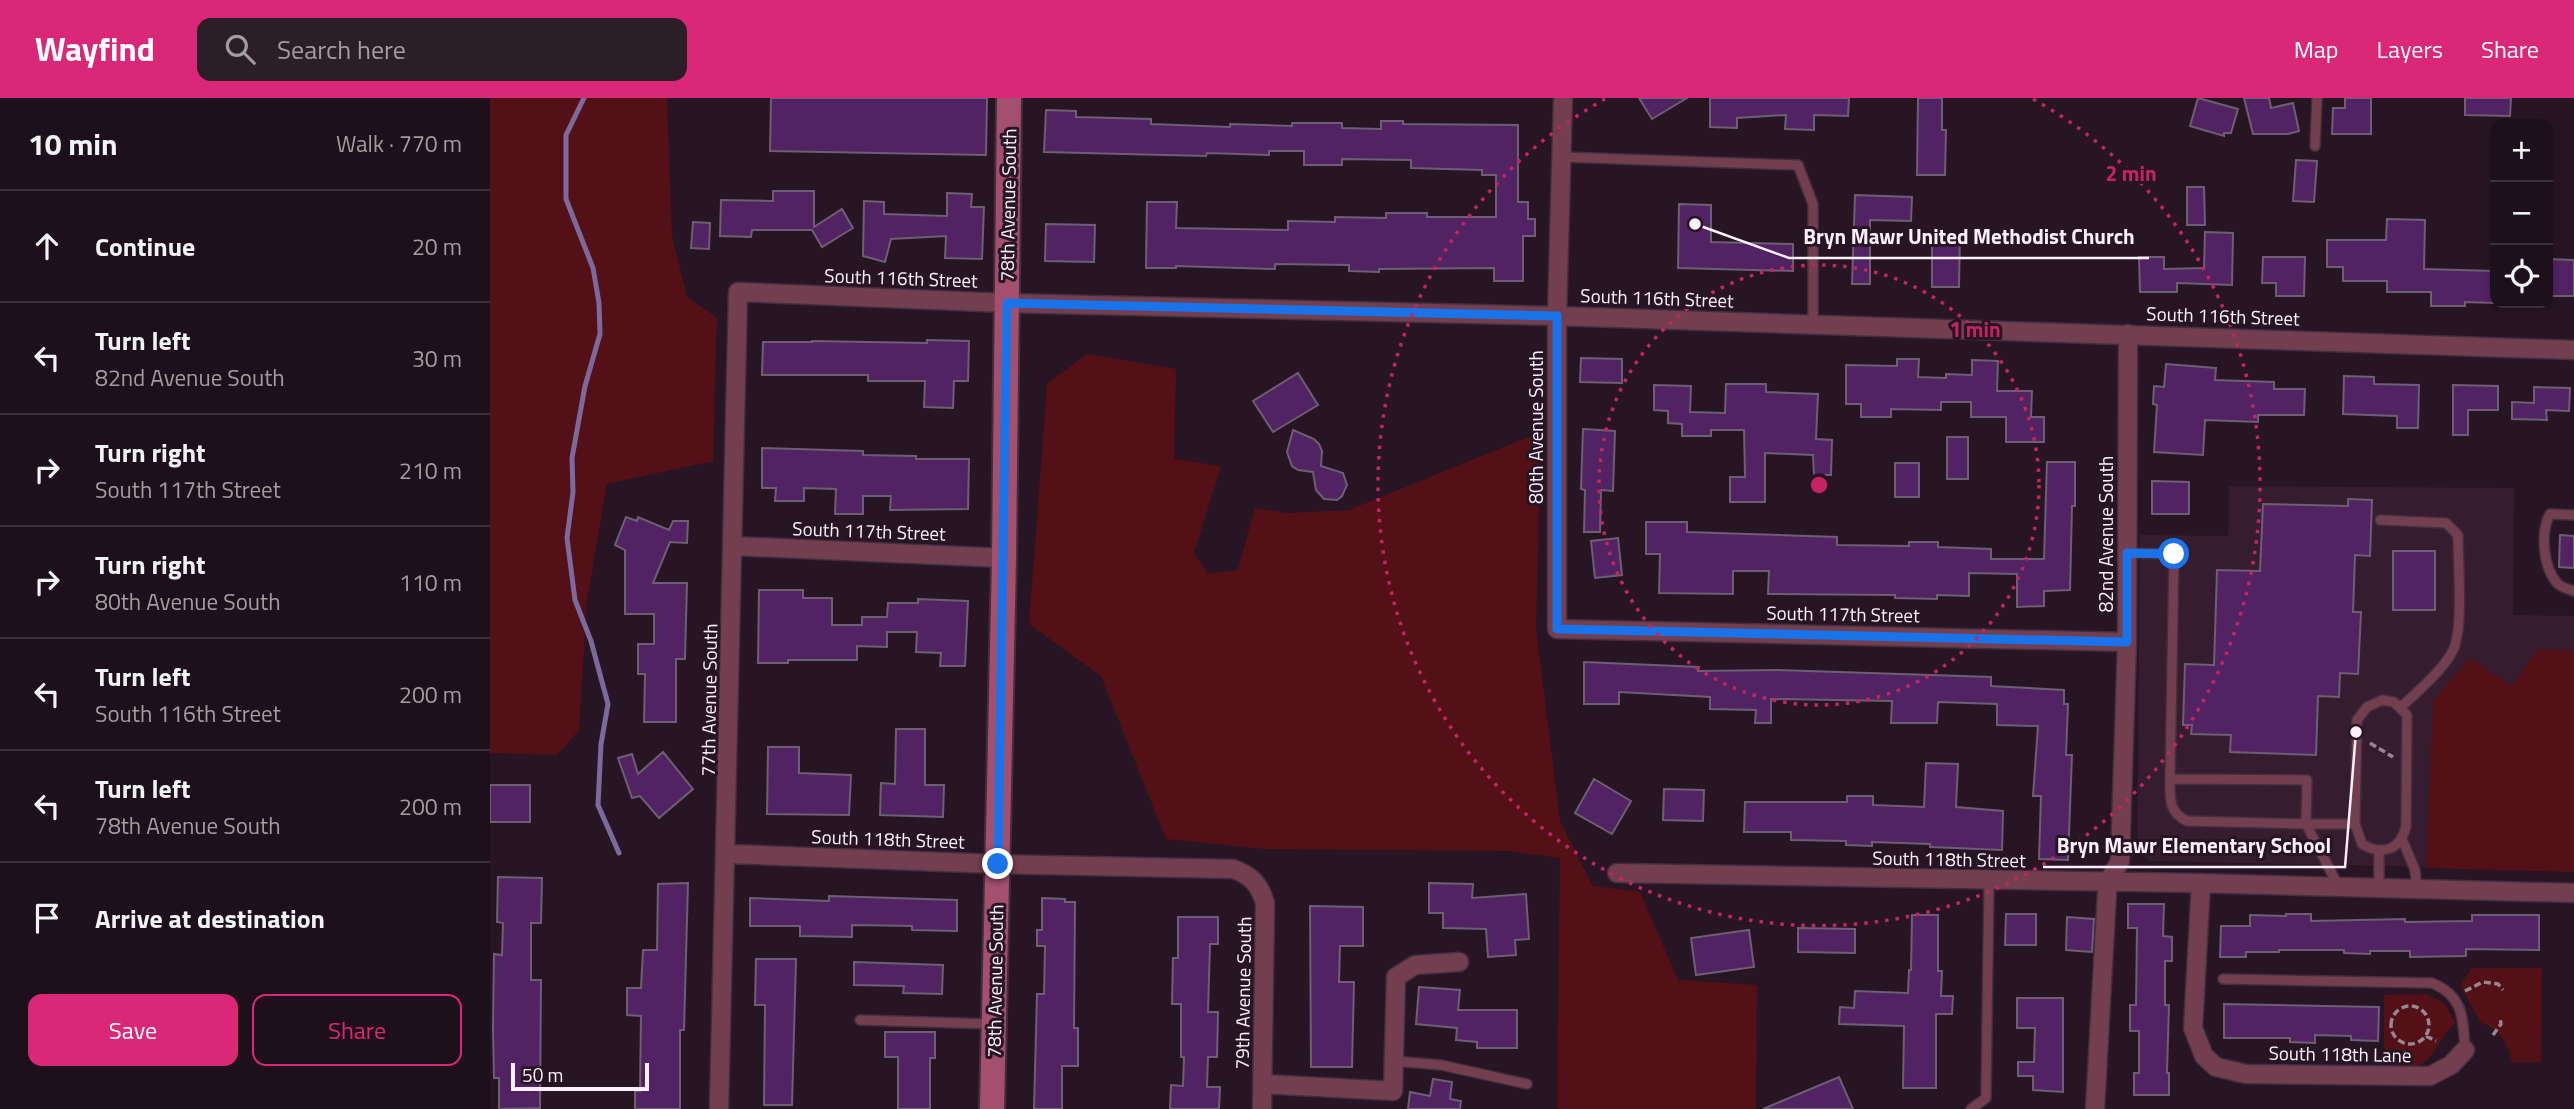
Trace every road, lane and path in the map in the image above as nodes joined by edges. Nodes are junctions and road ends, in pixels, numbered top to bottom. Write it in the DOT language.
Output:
graph roads {
  1 [pos="1009,98"];
  2 [pos="1563,98"];
  3 [pos="2317,98"];
  4 [pos="2315,146"];
  5 [pos="1561,157"];
  6 [pos="738,292"];
  7 [pos="1007,303"];
  8 [pos="1557,316"];
  9 [pos="1813,324"];
  10 [pos="2128,334"];
  11 [pos="2574,350"];
  12 [pos="2574,515"];
  13 [pos="2380,520"];
  14 [pos="732,546"];
  15 [pos="2127,553"];
  16 [pos="1004,558"];
  17 [pos="2574,592"];
  18 [pos="1557,629"];
  19 [pos="2127,642"];
  20 [pos="2401,706"];
  21 [pos="2170,779"];
  22 [pos="2306,824"];
  23 [pos="2355,824"];
  24 [pos="2402,839"];
  25 [pos="2379,851"];
  26 [pos="727,854"];
  27 [pos="998,864"];
  28 [pos="1616,873"];
  29 [pos="1253,880"];
  30 [pos="1989,880"];
  31 [pos="2108,883"];
  32 [pos="2201,883"];
  33 [pos="2340,888"];
  34 [pos="2379,889"];
  35 [pos="2417,890"];
  36 [pos="2574,893"];
  37 [pos="1460,962"];
  38 [pos="2223,979"];
  39 [pos="2503,990"];
  40 [pos="2453,998"];
  41 [pos="2500,1017"];
  42 [pos="860,1020"];
  43 [pos="995,1024"];
  44 [pos="2493,1035"];
  45 [pos="2426,1036"];
  46 [pos="2436,1041"];
  47 [pos="2465,1050"];
  48 [pos="1394,1061"];
  49 [pos="1263,1084"];
  50 [pos="1527,1084"];
  51 [pos="719,1109"];
  52 [pos="992,1109"];
  53 [pos="1262,1109"];
  54 [pos="1971,1109"];
  55 [pos="2095,1109"];
  1 -- 7 [label="street, 78th Avenue South"];
  2 -- 5 [label="street, 80th Avenue South"];
  3 -- 4 [label="lane"];
  5 -- 8 [label="street, 80th Avenue South"];
  5 -- 9 [label="lane"];
  6 -- 7 [label="street, South 116th Street"];
  6 -- 14 [label="street, 77th Avenue South"];
  7 -- 8 [label="street, South 116th Street"];
  7 -- 16 [label="street, 78th Avenue South"];
  8 -- 9 [label="street, South 116th Street"];
  8 -- 18 [label="street, 80th Avenue South"];
  9 -- 10 [label="street, South 116th Street"];
  10 -- 11 [label="street, South 116th Street"];
  10 -- 15 [label="street, 82nd Avenue South"];
  12 -- 17 [label="lane"];
  13 -- 20 [label="lane"];
  14 -- 16 [label="street, South 117th Street"];
  14 -- 26 [label="street, 77th Avenue South"];
  15 -- 19 [label="street, 82nd Avenue South"];
  15 -- 21 [label="lane"];
  16 -- 27 [label="street, 78th Avenue South"];
  18 -- 19 [label="street, South 117th Street"];
  19 -- 31 [label="street, 82nd Avenue South"];
  20 -- 23 [label="lane"];
  20 -- 24 [label="lane"];
  21 -- 22 [label="lane"];
  21 -- 22 [label="lane"];
  22 -- 23 [label="lane"];
  22 -- 33 [label="lane"];
  23 -- 25 [label="lane"];
  24 -- 25 [label="lane"];
  24 -- 35 [label="lane"];
  25 -- 34 [label="lane"];
  26 -- 27 [label="street, South 118th Street"];
  26 -- 51 [label="street, 77th Avenue South"];
  27 -- 29 [label="street, South 118th Street"];
  27 -- 43 [label="street, 78th Avenue South"];
  28 -- 30 [label="street, South 118th Street"];
  29 -- 49 [label="street, 79th Avenue South"];
  30 -- 31 [label="street, South 118th Street"];
  30 -- 54 [label="lane"];
  31 -- 32 [label="street, South 118th Street"];
  31 -- 55 [label="street, 82nd Avenue South"];
  32 -- 33 [label="street, South 118th Street"];
  32 -- 47 [label="street, South 118th Lane"];
  33 -- 34 [label="street, South 118th Street"];
  34 -- 35 [label="street, South 118th Street"];
  35 -- 36 [label="street, South 118th Street"];
  37 -- 48 [label="street"];
  38 -- 40 [label="lane"];
  39 -- 40 [label="path"];
  40 -- 47 [label="lane"];
  41 -- 44 [label="path"];
  42 -- 43 [label="lane"];
  43 -- 52 [label="street, 78th Avenue South"];
  45 -- 45 [label="path"];
  45 -- 46 [label="path"];
  48 -- 49 [label="street"];
  48 -- 50 [label="lane"];
  49 -- 53 [label="street, 79th Avenue South"];
}
